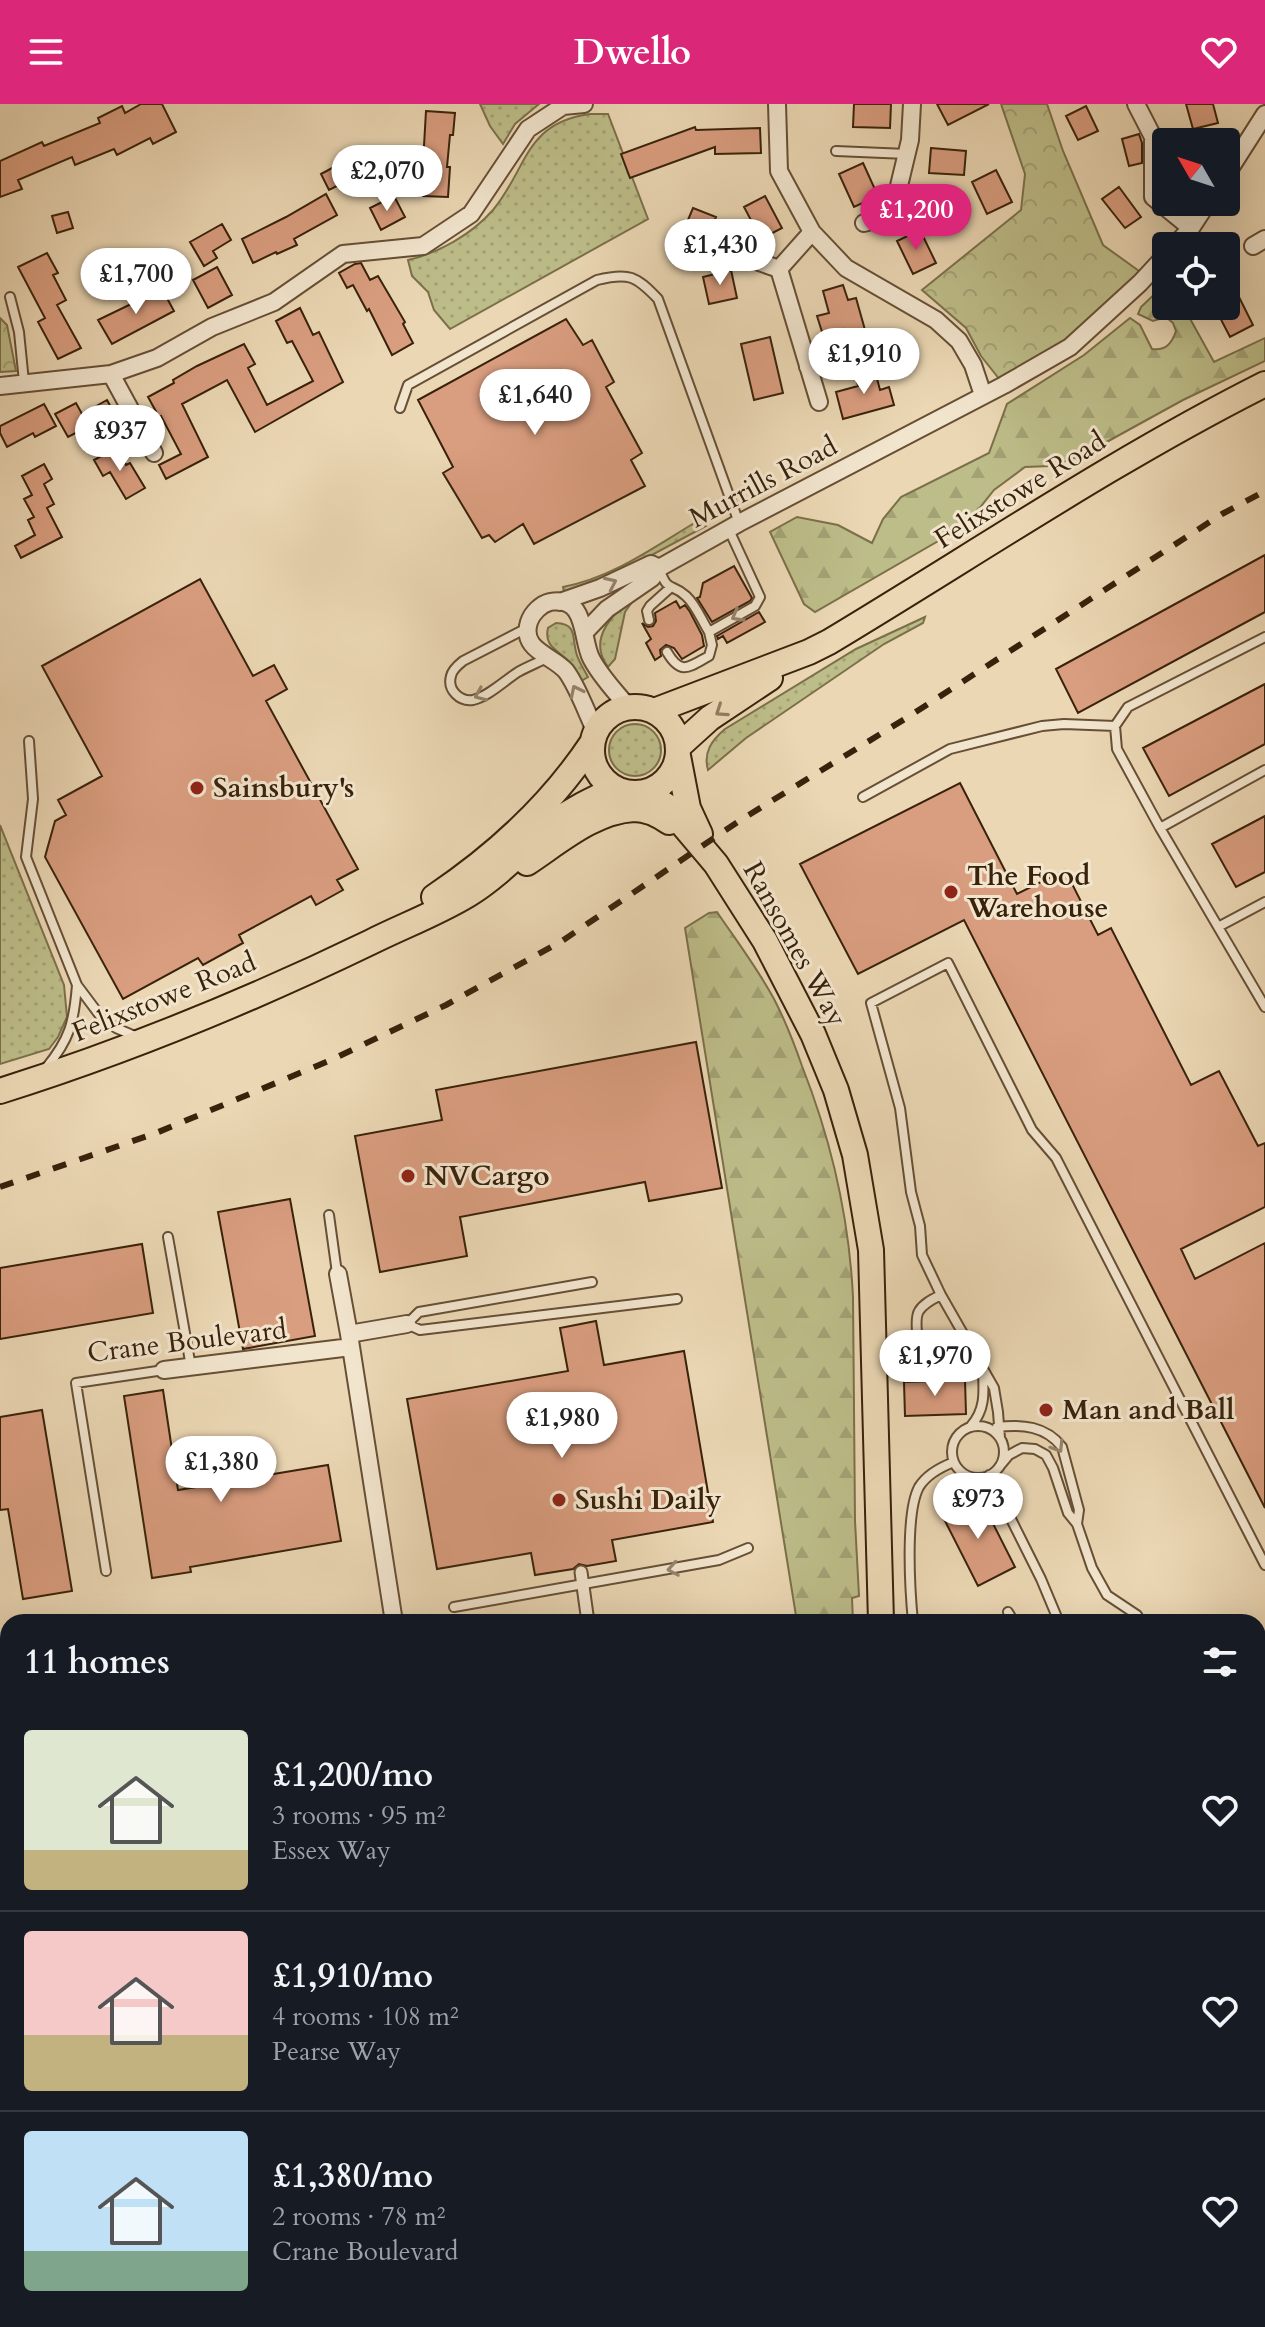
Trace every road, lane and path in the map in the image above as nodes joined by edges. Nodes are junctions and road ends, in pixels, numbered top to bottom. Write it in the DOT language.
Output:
graph roads {
  1 [pos="584,104"];
  2 [pos="777,104"];
  3 [pos="912,104"];
  4 [pos="1136,104"];
  5 [pos="1265,114"];
  6 [pos="836,151"];
  7 [pos="1240,153"];
  8 [pos="907,154"];
  9 [pos="1199,216"];
  10 [pos="864,223"];
  11 [pos="1191,228"];
  12 [pos="812,232"];
  13 [pos="1187,232"];
  14 [pos="710,261"];
  15 [pos="779,269"];
  16 [pos="1152,270"];
  17 [pos="10,297"];
  18 [pos="895,341"];
  19 [pos="808,367"];
  20 [pos="111,374"];
  21 [pos="24,382"];
  22 [pos="1265,384"];
  23 [pos="0,386"];
  24 [pos="983,395"];
  25 [pos="819,402"];
  26 [pos="400,408"];
  27 [pos="154,453"];
  28 [pos="734,526"];
  29 [pos="659,568"];
  30 [pos="670,588"];
  31 [pos="560,602"];
  32 [pos="649,620"];
  33 [pos="527,628"];
  34 [pos="709,632"];
  35 [pos="584,633"];
  36 [pos="1265,637"];
  37 [pos="667,652"];
  38 [pos="809,652"];
  39 [pos="548,658"];
  40 [pos="628,707"];
  41 [pos="654,711"];
  42 [pos="1115,726"];
  43 [pos="594,737"];
  44 [pos="29,741"];
  45 [pos="678,752"];
  46 [pos="1265,770"];
  47 [pos="615,789"];
  48 [pos="645,792"];
  49 [pos="863,797"];
  50 [pos="1160,828"];
  51 [pos="692,836"];
  52 [pos="716,864"];
  53 [pos="469,894"];
  54 [pos="1265,902"];
  55 [pos="1218,927"];
  56 [pos="348,953"];
  57 [pos="77,985"];
  58 [pos="1265,1006"];
  59 [pos="143,1041"];
  60 [pos="36,1079"];
  61 [pos="0,1091"];
  62 [pos="329,1215"];
  63 [pos="168,1237"];
  64 [pos="338,1274"];
  65 [pos="592,1282"];
  66 [pos="941,1295"];
  67 [pos="677,1299"];
  68 [pos="407,1324"];
  69 [pos="350,1341"];
  70 [pos="979,1362"];
  71 [pos="191,1367"];
  72 [pos="164,1370"];
  73 [pos="983,1372"];
  74 [pos="971,1426"];
  75 [pos="999,1427"];
  76 [pos="988,1428"];
  77 [pos="1000,1438"];
  78 [pos="954,1462"];
  79 [pos="999,1467"];
  80 [pos="989,1475"];
  81 [pos="1077,1524"];
  82 [pos="748,1548"];
  83 [pos="1265,1565"];
  84 [pos="106,1571"];
  85 [pos="582,1578"];
  86 [pos="454,1607"];
  87 [pos="393,1614"];
  88 [pos="587,1614"];
  89 [pos="881,1614"];
  90 [pos="913,1614"];
  91 [pos="1056,1614"];
  92 [pos="1136,1614"];
  1 -- 20 [label="street"];
  2 -- 12 [label="street"];
  3 -- 8 [label="street"];
  4 -- 11 [label="street"];
  5 -- 7 [label="street"];
  6 -- 8 [label="lane"];
  8 -- 10 [label="street"];
  9 -- 11 [label="street"];
  11 -- 13 [label="street"];
  12 -- 15 [label="street"];
  12 -- 24 [label="street"];
  14 -- 15 [label="street"];
  15 -- 19 [label="street"];
  16 -- 24 [label="street, Murrills Road"];
  17 -- 21 [label="lane"];
  18 -- 19 [label="street"];
  19 -- 25 [label="street"];
  20 -- 21 [label="street"];
  20 -- 27 [label="street"];
  21 -- 23 [label="street"];
  22 -- 38 [label="main road, Felixstowe Road"];
  24 -- 28 [label="street, Murrills Road"];
  26 -- 28 [label="lane"];
  28 -- 29 [label="street, Murrills Road"];
  28 -- 34 [label="lane, one-way"];
  29 -- 30 [label="lane"];
  31 -- 29 [label="street, Murrills Road, one-way"];
  29 -- 35 [label="street, Murrills Road"];
  30 -- 32 [label="lane"];
  30 -- 34 [label="lane"];
  31 -- 33 [label="street, Murrills Road"];
  31 -- 35 [label="street"];
  33 -- 39 [label="street"];
  39 -- 33 [label="lane, one-way"];
  34 -- 37 [label="lane"];
  35 -- 40 [label="street"];
  36 -- 42 [label="lane"];
  38 -- 41 [label="main road, Felixstowe Road"];
  38 -- 45 [label="main road, Felixstowe Road, one-way"];
  43 -- 39 [label="street, one-way"];
  40 -- 41 [label="main road"];
  40 -- 43 [label="main road"];
  41 -- 45 [label="main road"];
  42 -- 49 [label="lane"];
  42 -- 50 [label="lane"];
  43 -- 47 [label="main road"];
  43 -- 56 [label="main road, Felixstowe Road"];
  44 -- 57 [label="lane"];
  45 -- 48 [label="main road"];
  45 -- 52 [label="main road, Ransomes Way"];
  46 -- 50 [label="lane"];
  47 -- 48 [label="main road"];
  47 -- 53 [label="main road, Felixstowe Road"];
  48 -- 51 [label="main road, Ransomes Way"];
  50 -- 55 [label="lane"];
  51 -- 52 [label="main road, Ransomes Way"];
  51 -- 53 [label="main road"];
  52 -- 89 [label="main road, Ransomes Way"];
  53 -- 56 [label="main road, Felixstowe Road"];
  54 -- 55 [label="lane"];
  55 -- 58 [label="lane"];
  56 -- 59 [label="main road, Felixstowe Road"];
  57 -- 59 [label="lane"];
  57 -- 60 [label="lane"];
  59 -- 60 [label="main road, Felixstowe Road"];
  60 -- 61 [label="main road, Felixstowe Road"];
  62 -- 64 [label="lane"];
  63 -- 71 [label="lane"];
  64 -- 69 [label="street"];
  65 -- 68 [label="lane"];
  66 -- 70 [label="lane"];
  66 -- 70 [label="lane"];
  66 -- 83 [label="lane"];
  67 -- 68 [label="lane"];
  68 -- 69 [label="street, Crane Boulevard"];
  69 -- 71 [label="street, Crane Boulevard"];
  69 -- 87 [label="street"];
  70 -- 73 [label="lane"];
  71 -- 72 [label="street, Crane Boulevard"];
  72 -- 84 [label="lane, Crane Boulevard"];
  73 -- 74 [label="lane"];
  73 -- 75 [label="lane"];
  74 -- 76 [label="lane"];
  74 -- 78 [label="lane"];
  75 -- 76 [label="lane"];
  75 -- 77 [label="lane"];
  75 -- 81 [label="lane, one-way"];
  76 -- 77 [label="lane"];
  77 -- 79 [label="lane"];
  78 -- 80 [label="lane"];
  78 -- 90 [label="lane"];
  79 -- 80 [label="lane"];
  79 -- 81 [label="lane"];
  80 -- 91 [label="lane"];
  81 -- 92 [label="lane"];
  82 -- 85 [label="lane, one-way"];
  85 -- 86 [label="lane"];
  85 -- 88 [label="street"];
}
